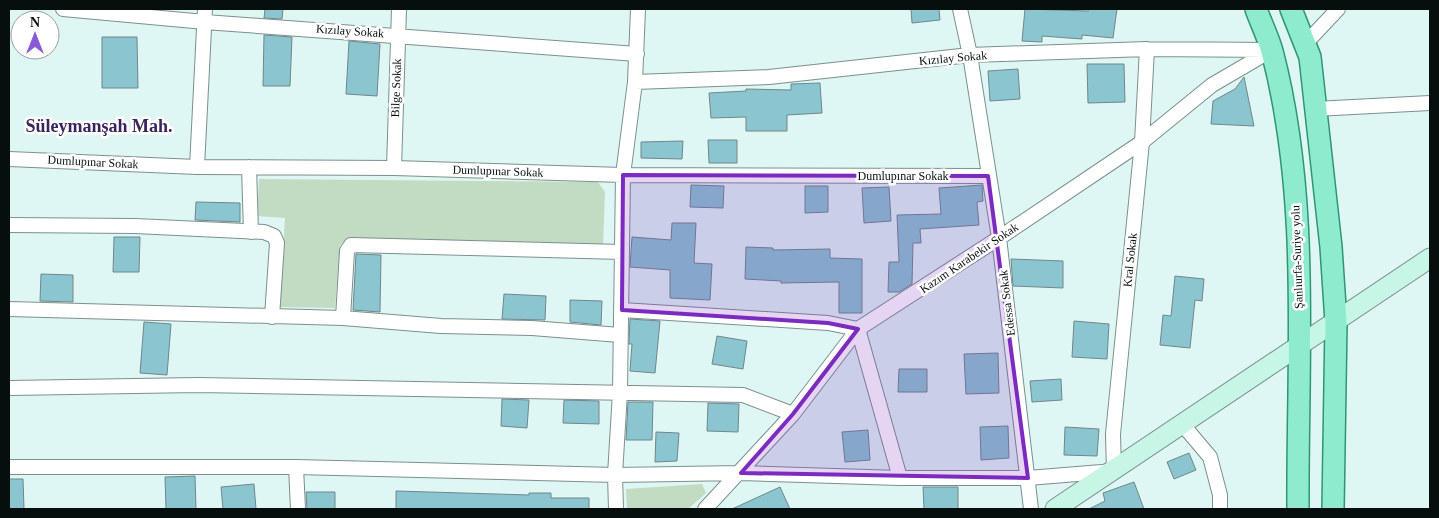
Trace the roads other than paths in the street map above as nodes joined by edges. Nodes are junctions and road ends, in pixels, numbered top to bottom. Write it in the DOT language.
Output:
graph roads {
  1 [pos="64,9"];
  2 [pos="399,9"];
  3 [pos="638,9"];
  4 [pos="960,9"];
  5 [pos="1256,9"];
  6 [pos="1291,9"];
  7 [pos="1338,9"];
  8 [pos="205,15"];
  9 [pos="398,35"];
  10 [pos="1305,44"];
  11 [pos="1147,49"];
  12 [pos="1272,50"];
  13 [pos="637,54"];
  14 [pos="970,55"];
  15 [pos="635,82"];
  16 [pos="1430,103"];
  17 [pos="1315,108"];
  18 [pos="1142,142"];
  19 [pos="9,159"];
  20 [pos="197,167"];
  21 [pos="249,167"];
  22 [pos="394,168"];
  23 [pos="623,175"];
  24 [pos="988,176"];
  25 [pos="9,225"];
  26 [pos="251,232"];
  27 [pos="999,238"];
  28 [pos="622,252"];
  29 [pos="1430,258"];
  30 [pos="9,309"];
  31 [pos="622,310"];
  32 [pos="272,317"];
  33 [pos="342,318"];
  34 [pos="1336,322"];
  35 [pos="858,329"];
  36 [pos="620,335"];
  37 [pos="1299,347"];
  38 [pos="9,388"];
  39 [pos="620,392"];
  40 [pos="793,414"];
  41 [pos="1183,425"];
  42 [pos="9,466"];
  43 [pos="296,467"];
  44 [pos="1114,471"];
  45 [pos="741,473"];
  46 [pos="615,476"];
  47 [pos="900,478"];
  48 [pos="1028,478"];
  49 [pos="298,509"];
  50 [pos="616,509"];
  51 [pos="705,509"];
  52 [pos="1031,509"];
  53 [pos="1055,509"];
  54 [pos="1220,509"];
  55 [pos="1298,509"];
  56 [pos="1333,509"];
  1 -- 8 [label="street, Kızılay Sokak"];
  2 -- 9 [label="street, Bilge Sokak"];
  3 -- 13 [label="street"];
  4 -- 14 [label="street, Edessa Sokak"];
  5 -- 12 [label="main road, Şanlıurfa-Suriye yolu"];
  6 -- 10 [label="main road"];
  7 -- 10 [label="street"];
  8 -- 9 [label="street, Kızılay Sokak"];
  8 -- 20 [label="street"];
  9 -- 13 [label="street, Kızılay Sokak"];
  9 -- 22 [label="street, Bilge Sokak"];
  10 -- 17 [label="main road"];
  11 -- 12 [label="street, Kızılay Sokak"];
  11 -- 14 [label="street, Kızılay Sokak"];
  11 -- 18 [label="street, Kral Sokak"];
  12 -- 18 [label="street, Kazım Karabekir Sokak"];
  12 -- 37 [label="main road, Şanlıurfa-Suriye yolu"];
  13 -- 15 [label="street"];
  14 -- 15 [label="street, Kızılay Sokak"];
  14 -- 24 [label="street, Edessa Sokak"];
  15 -- 23 [label="street"];
  16 -- 17 [label="street"];
  17 -- 34 [label="main road"];
  18 -- 27 [label="street, Kazım Karabekir Sokak"];
  18 -- 44 [label="street, Kral Sokak"];
  19 -- 20 [label="street, Dumlupınar Sokak"];
  20 -- 21 [label="street, Dumlupınar Sokak"];
  21 -- 22 [label="street, Dumlupınar Sokak"];
  21 -- 26 [label="street"];
  22 -- 23 [label="street, Dumlupınar Sokak"];
  23 -- 24 [label="street, Dumlupınar Sokak"];
  23 -- 28 [label="street"];
  24 -- 27 [label="street, Edessa Sokak"];
  25 -- 26 [label="street"];
  26 -- 32 [label="street"];
  27 -- 35 [label="street, Kazım Karabekir Sokak"];
  27 -- 48 [label="street, Edessa Sokak"];
  28 -- 31 [label="street"];
  28 -- 33 [label="street"];
  29 -- 34 [label="main road"];
  30 -- 32 [label="street"];
  31 -- 35 [label="street"];
  31 -- 36 [label="street"];
  32 -- 33 [label="street"];
  33 -- 36 [label="street"];
  34 -- 37 [label="main road"];
  34 -- 56 [label="main road"];
  35 -- 40 [label="street, Kazım Karabekir Sokak"];
  35 -- 47 [label="street"];
  36 -- 39 [label="street"];
  37 -- 41 [label="main road"];
  37 -- 55 [label="main road, Şanlıurfa-Suriye yolu"];
  38 -- 39 [label="street"];
  39 -- 40 [label="street"];
  39 -- 46 [label="street"];
  40 -- 45 [label="street, Kazım Karabekir Sokak"];
  41 -- 44 [label="main road"];
  41 -- 54 [label="street"];
  42 -- 43 [label="street"];
  43 -- 46 [label="street"];
  43 -- 49 [label="street"];
  44 -- 48 [label="street"];
  44 -- 53 [label="main road"];
  45 -- 46 [label="street"];
  45 -- 47 [label="street"];
  45 -- 51 [label="street, Kazım Karabekir Sokak"];
  46 -- 50 [label="street"];
  47 -- 48 [label="street"];
  48 -- 52 [label="street, Edessa Sokak"];
}
